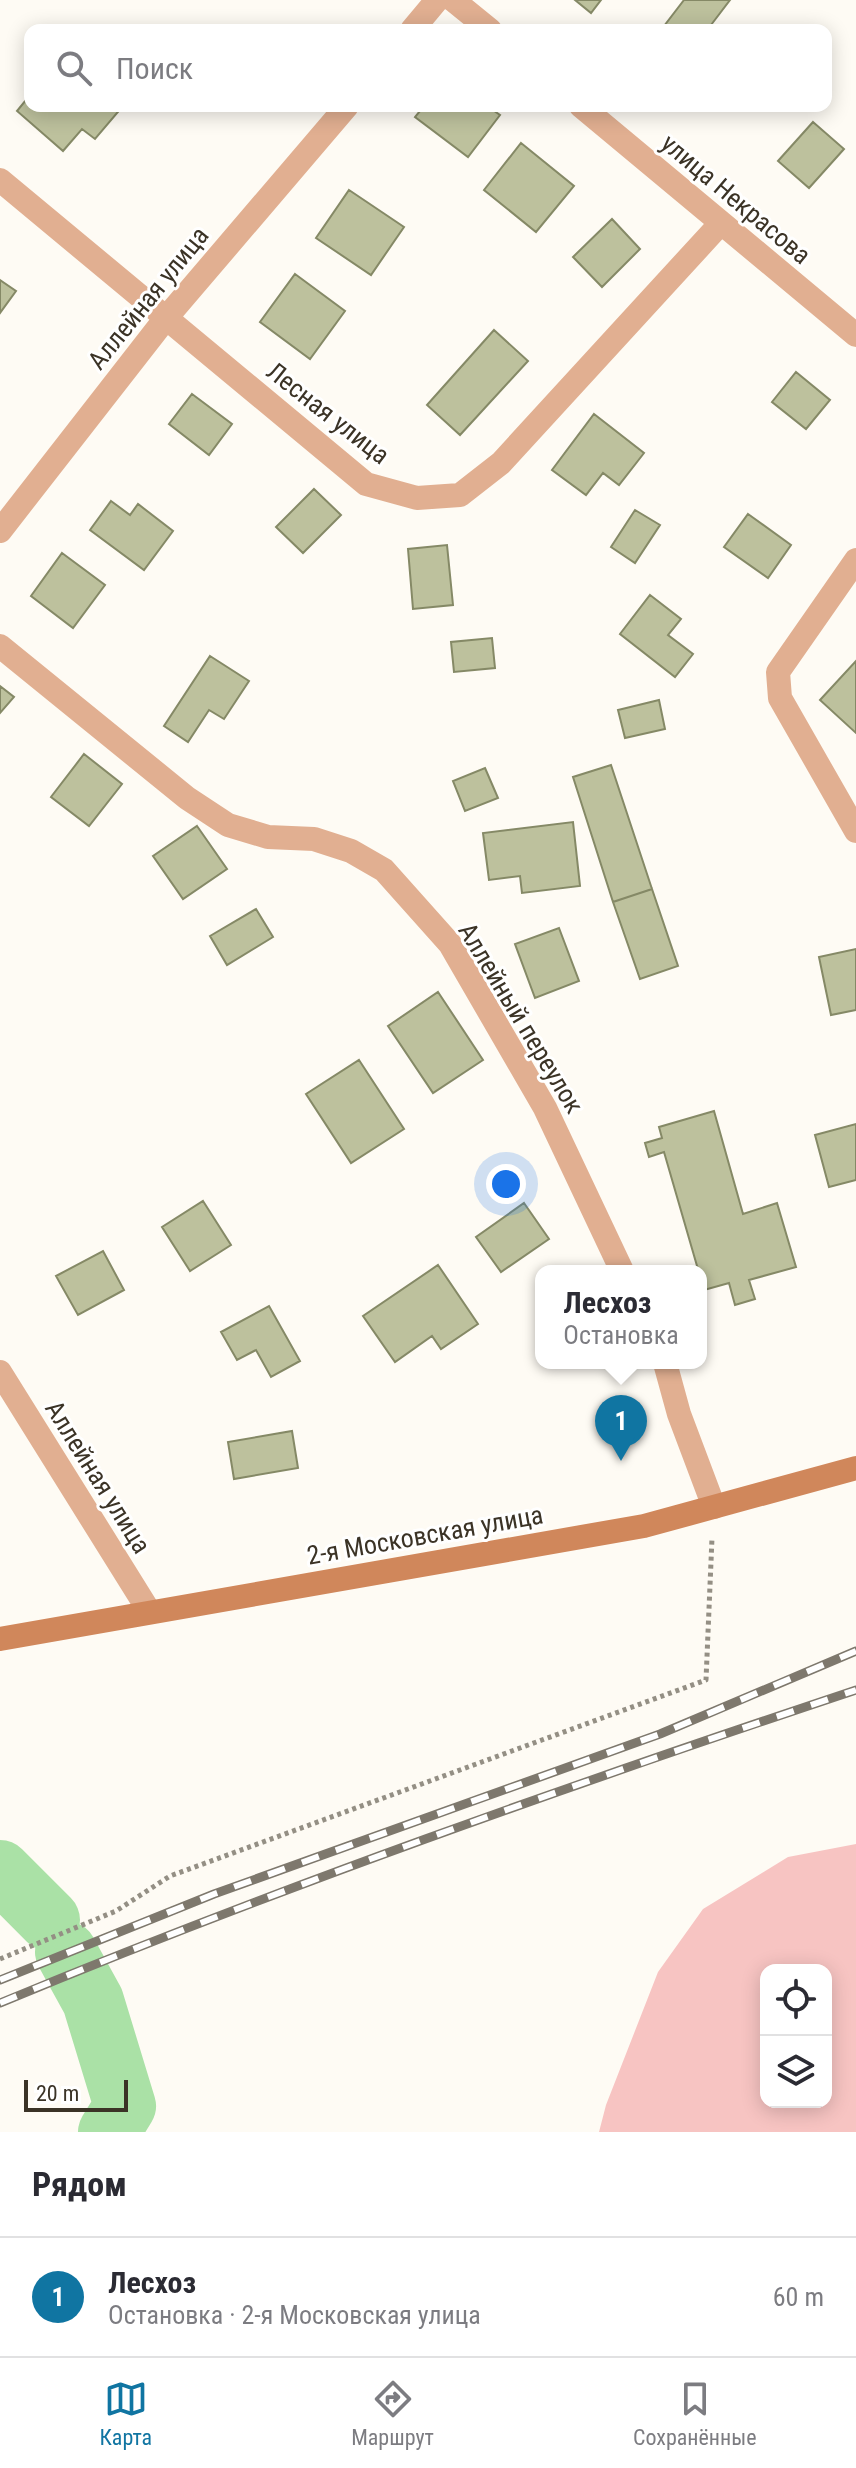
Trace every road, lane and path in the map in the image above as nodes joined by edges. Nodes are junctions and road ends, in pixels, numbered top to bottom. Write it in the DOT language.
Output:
graph roads {
  1 [pos="437,0"];
  2 [pos="461,2"];
  3 [pos="417,24"];
  4 [pos="484,24"];
  5 [pos="342,112"];
  6 [pos="588,112"];
  7 [pos="0,180"];
  8 [pos="721,223"];
  9 [pos="166,318"];
  10 [pos="856,335"];
  11 [pos="0,531"];
  12 [pos="856,560"];
  13 [pos="0,646"];
  14 [pos="856,831"];
  15 [pos="619,1265"];
  16 [pos="667,1369"];
  17 [pos="0,1372"];
  18 [pos="856,1468"];
  19 [pos="714,1507"];
  20 [pos="149,1611"];
  21 [pos="0,1639"];
  22 [pos="0,1959"];
  1 -- 3 [label="street"];
  2 -- 4 [label="street"];
  5 -- 9 [label="street, Аллейная улица"];
  6 -- 8 [label="street, улица Некрасова"];
  7 -- 9 [label="street, Лесная улица"];
  8 -- 9 [label="street, Лесная улица"];
  8 -- 10 [label="street, улица Некрасова"];
  9 -- 11 [label="street, Аллейная улица"];
  12 -- 14 [label="street"];
  13 -- 15 [label="street, Аллейный переулок"];
  16 -- 19 [label="street"];
  17 -- 20 [label="street, Аллейная улица"];
  18 -- 19 [label="main road, 2-я Московская улица"];
  19 -- 20 [label="main road, 2-я Московская улица"];
  19 -- 22 [label="path"];
  20 -- 21 [label="main road, 2-я Московская улица"];
}
